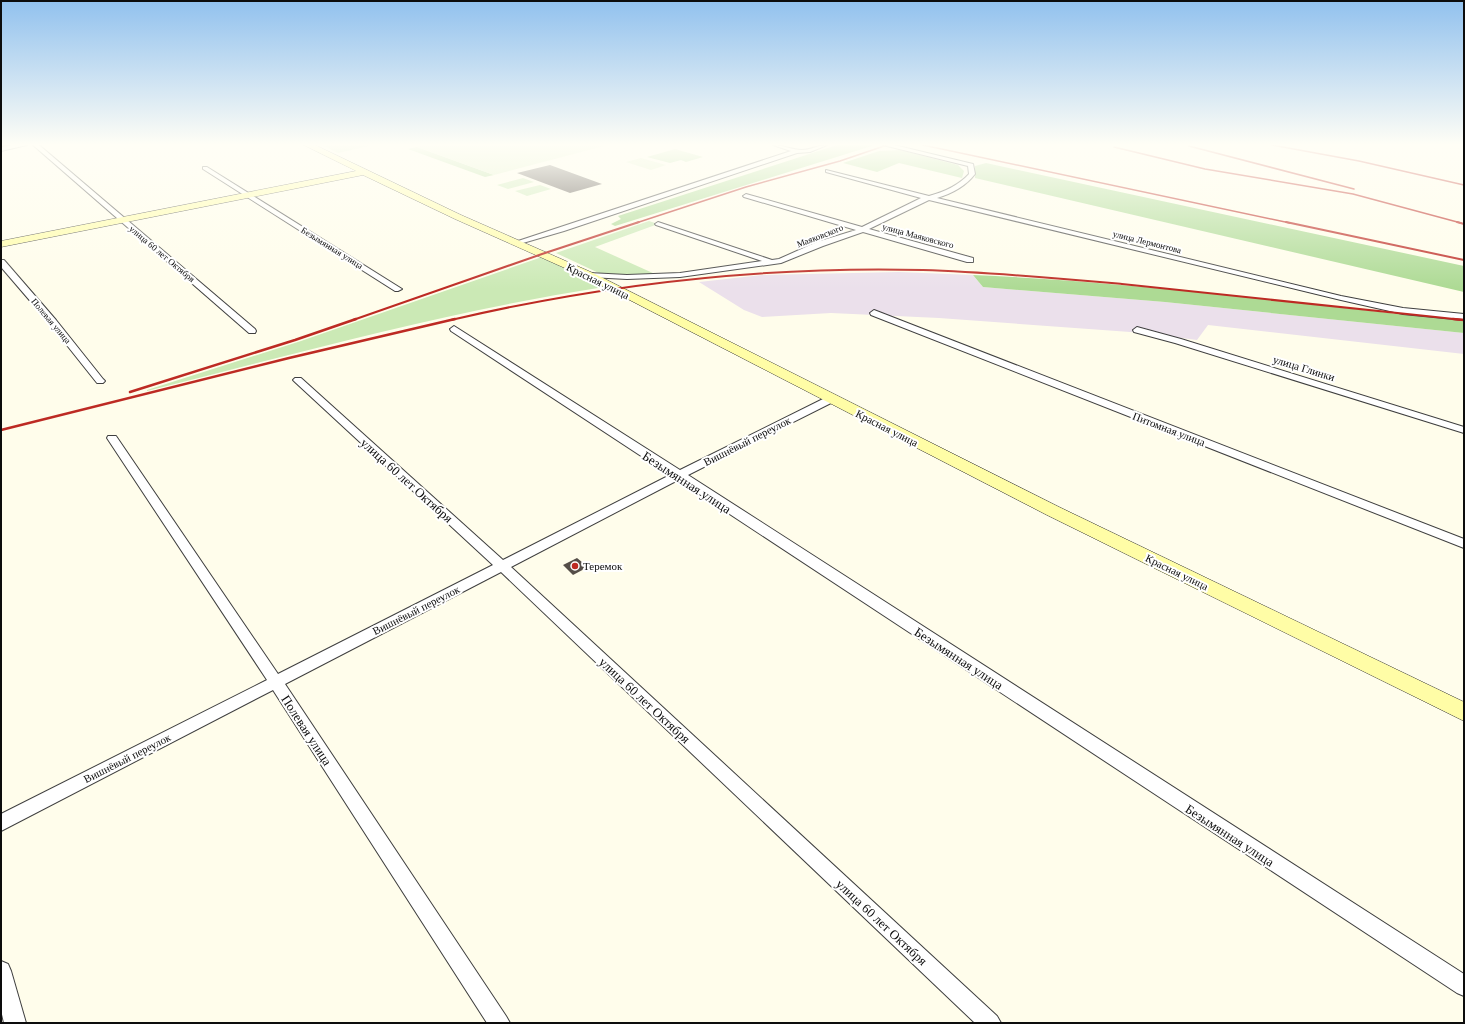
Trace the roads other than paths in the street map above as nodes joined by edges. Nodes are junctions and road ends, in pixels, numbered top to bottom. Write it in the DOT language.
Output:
graph roads {
  1 [pos="90,193"];
  2 [pos="244,193"];
  3 [pos="258,193"];
  4 [pos="407,193"];
  5 [pos="673,193"];
  6 [pos="909,193"];
  7 [pos="945,193"];
  8 [pos="247,195"];
  9 [pos="746,196"];
  10 [pos="929,198"];
  11 [pos="122,220"];
  12 [pos="658,224"];
  13 [pos="861,230"];
  14 [pos="516,243"];
  15 [pos="1,244"];
  16 [pos="970,260"];
  17 [pos="1,262"];
  18 [pos="773,263"];
  19 [pos="589,275"];
  20 [pos="398,289"];
  21 [pos="874,313"];
  22 [pos="1464,317"];
  23 [pos="454,329"];
  24 [pos="252,330"];
  25 [pos="1136,330"];
  26 [pos="100,380"];
  27 [pos="298,380"];
  28 [pos="831,399"];
  29 [pos="1464,430"];
  30 [pos="112,438"];
  31 [pos="678,476"];
  32 [pos="1464,544"];
  33 [pos="502,566"];
  34 [pos="276,682"];
  35 [pos="1464,712"];
  36 [pos="1,823"];
  37 [pos="1,971"];
  38 [pos="1464,986"];
  39 [pos="15,1023"];
  40 [pos="499,1023"];
  41 [pos="990,1023"];
  1 -- 11 [label="street, улица 60 лет Октября"];
  2 -- 8 [label="street, Безымянная улица"];
  3 -- 8 [label="street"];
  4 -- 14 [label="street, Красная улица"];
  5 -- 14 [label="street"];
  6 -- 10 [label="street, улица Лермонтова"];
  7 -- 10 [label="street, Маяковского"];
  8 -- 11 [label="street"];
  8 -- 20 [label="street, Безымянная улица"];
  9 -- 13 [label="street, улица Маяковского"];
  10 -- 13 [label="street, Маяковского"];
  10 -- 22 [label="street, улица Лермонтова"];
  11 -- 15 [label="street"];
  11 -- 24 [label="street, улица 60 лет Октября"];
  12 -- 18 [label="street"];
  13 -- 16 [label="street, улица Маяковского"];
  13 -- 18 [label="street, Маяковского"];
  14 -- 19 [label="street, Красная улица"];
  17 -- 26 [label="street, Полевая улица"];
  18 -- 19 [label="street, Маяковского"];
  19 -- 28 [label="street, Красная улица"];
  21 -- 32 [label="street, Питомная улица"];
  23 -- 31 [label="street, Безымянная улица"];
  25 -- 29 [label="street, улица Глинки"];
  27 -- 33 [label="street, улица 60 лет Октября"];
  28 -- 31 [label="street, Вишнёвый переулок"];
  28 -- 35 [label="street, Красная улица"];
  30 -- 34 [label="street, Полевая улица"];
  31 -- 33 [label="street, Вишнёвый переулок"];
  31 -- 38 [label="street, Безымянная улица"];
  33 -- 34 [label="street, Вишнёвый переулок"];
  33 -- 41 [label="street, улица 60 лет Октября"];
  34 -- 36 [label="street, Вишнёвый переулок"];
  34 -- 40 [label="street, Полевая улица"];
  37 -- 39 [label="street"];
}
